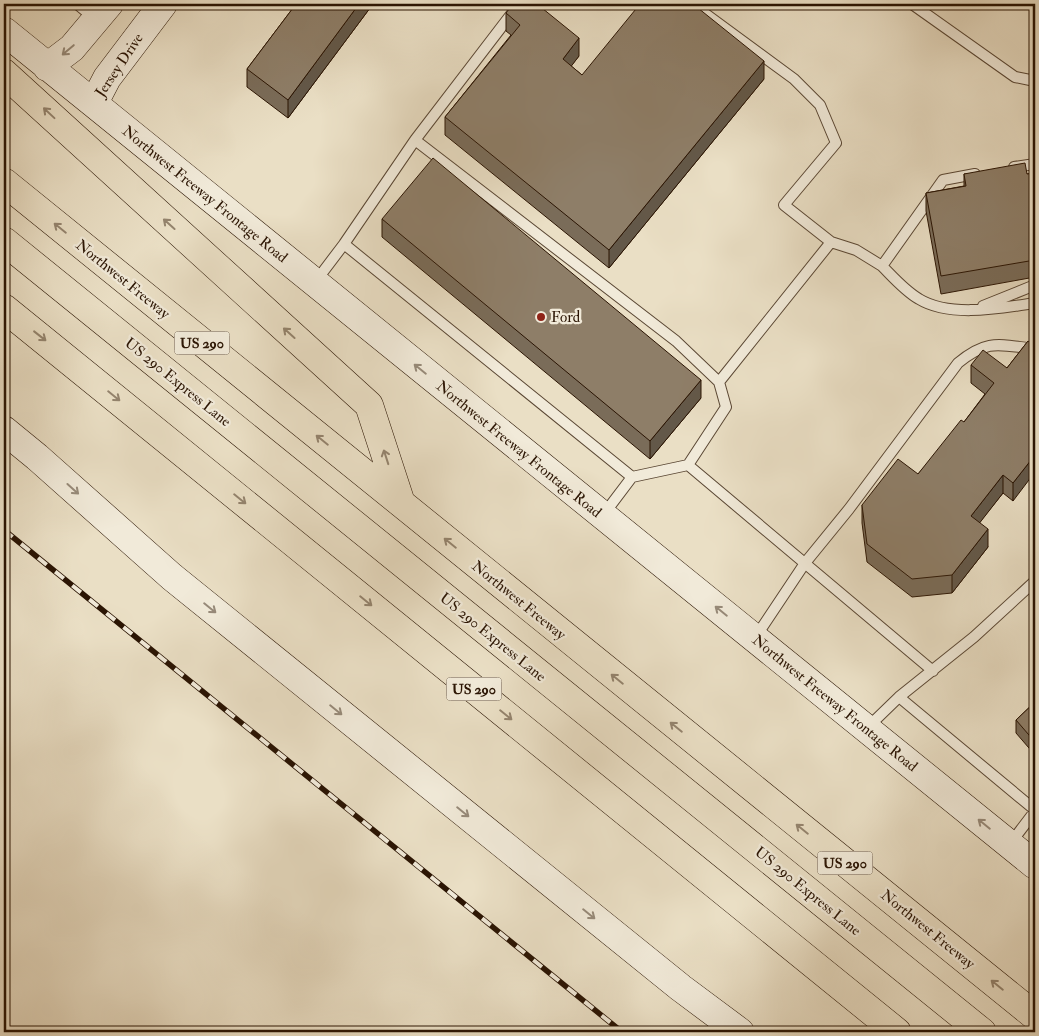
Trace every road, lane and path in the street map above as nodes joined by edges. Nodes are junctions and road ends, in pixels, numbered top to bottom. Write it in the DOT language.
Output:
graph roads {
  1 [pos="163,4"];
  2 [pos="519,4"];
  3 [pos="692,4"];
  4 [pos="912,4"];
  5 [pos="94,9"];
  6 [pos="4,31"];
  7 [pos="47,66"];
  8 [pos="4,73"];
  9 [pos="1035,81"];
  10 [pos="94,104"];
  11 [pos="414,140"];
  12 [pos="1035,164"];
  13 [pos="1007,169"];
  14 [pos="989,172"];
  15 [pos="4,182"];
  16 [pos="4,241"];
  17 [pos="831,242"];
  18 [pos="344,244"];
  19 [pos="882,266"];
  20 [pos="314,283"];
  21 [pos="1035,285"];
  22 [pos="1035,303"];
  23 [pos="4,308"];
  24 [pos="973,310"];
  25 [pos="1035,349"];
  26 [pos="719,382"];
  27 [pos="4,430"];
  28 [pos="688,465"];
  29 [pos="632,477"];
  30 [pos="401,503"];
  31 [pos="603,515"];
  32 [pos="806,564"];
  33 [pos="1035,581"];
  34 [pos="755,638"];
  35 [pos="933,671"];
  36 [pos="899,697"];
  37 [pos="867,728"];
  38 [pos="1035,810"];
  39 [pos="1009,844"];
  40 [pos="1035,865"];
  41 [pos="1035,1016"];
  42 [pos="740,1032"];
  43 [pos="897,1032"];
  44 [pos="982,1032"];
  1 -- 10 [label="main road, Jersey Drive"];
  2 -- 11 [label="lane"];
  3 -- 17 [label="lane"];
  4 -- 9 [label="lane"];
  5 -- 7 [label="main road, one-way"];
  6 -- 7 [label="main road, Northwest Freeway Frontage Road"];
  7 -- 10 [label="main road, Northwest Freeway Frontage Road"];
  30 -- 8 [label="highway, one-way"];
  10 -- 20 [label="main road, Northwest Freeway Frontage Road"];
  11 -- 18 [label="lane"];
  11 -- 26 [label="lane"];
  12 -- 13 [label="lane"];
  14 -- 19 [label="lane"];
  30 -- 15 [label="highway, Northwest Freeway / US 290, one-way"];
  16 -- 44 [label="highway, US 290 Express Lane"];
  17 -- 19 [label="lane"];
  17 -- 26 [label="lane"];
  18 -- 20 [label="lane"];
  18 -- 29 [label="lane"];
  19 -- 24 [label="lane"];
  31 -- 20 [label="main road, Northwest Freeway Frontage Road, one-way"];
  21 -- 24 [label="lane"];
  22 -- 24 [label="lane"];
  23 -- 43 [label="highway, US 290, one-way"];
  25 -- 32 [label="lane"];
  26 -- 28 [label="lane"];
  27 -- 42 [label="main road, one-way"];
  28 -- 29 [label="lane"];
  28 -- 32 [label="lane"];
  29 -- 31 [label="lane"];
  41 -- 30 [label="highway, Northwest Freeway / US 290, one-way"];
  34 -- 31 [label="main road, Northwest Freeway Frontage Road, one-way"];
  32 -- 34 [label="lane"];
  32 -- 35 [label="lane"];
  33 -- 35 [label="lane"];
  34 -- 37 [label="main road, Northwest Freeway Frontage Road"];
  35 -- 36 [label="lane"];
  36 -- 37 [label="lane"];
  36 -- 38 [label="lane"];
  39 -- 37 [label="main road, Northwest Freeway Frontage Road, one-way"];
  38 -- 39 [label="lane"];
  39 -- 40 [label="main road, Northwest Freeway Frontage Road"];
}
